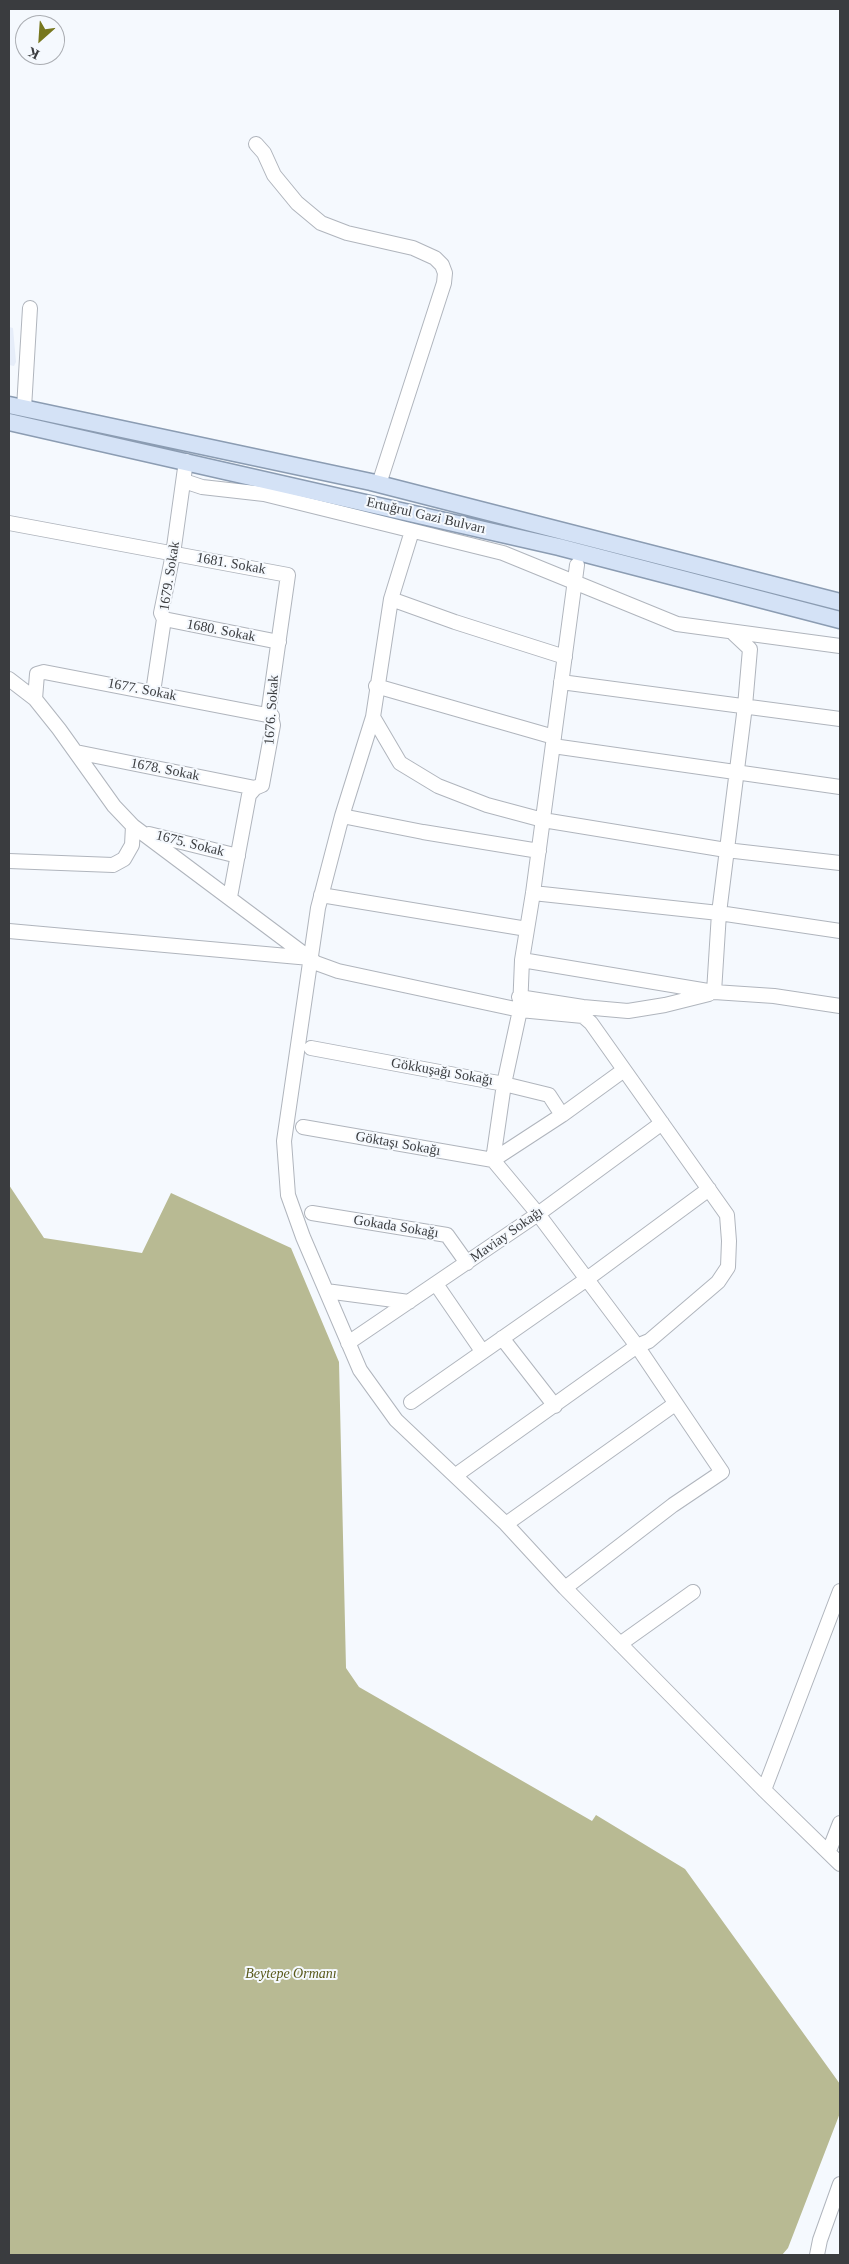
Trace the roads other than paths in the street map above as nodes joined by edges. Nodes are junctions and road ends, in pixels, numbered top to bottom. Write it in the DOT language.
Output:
graph roads {
  1 [pos="256,144"];
  2 [pos="30,308"];
  3 [pos="16,407"];
  4 [pos="9,422"];
  5 [pos="186,461"];
  6 [pos="184,481"];
  7 [pos="379,484"];
  8 [pos="9,523"];
  9 [pos="412,531"];
  10 [pos="559,546"];
  11 [pos="173,554"];
  12 [pos="597,556"];
  13 [pos="577,565"];
  14 [pos="288,575"];
  15 [pos="573,583"];
  16 [pos="391,599"];
  17 [pos="840,602"];
  18 [pos="164,619"];
  19 [pos="840,620"];
  20 [pos="734,632"];
  21 [pos="279,642"];
  22 [pos="840,646"];
  23 [pos="565,657"];
  24 [pos="9,679"];
  25 [pos="561,682"];
  26 [pos="376,686"];
  27 [pos="153,692"];
  28 [pos="35,699"];
  29 [pos="745,706"];
  30 [pos="272,716"];
  31 [pos="372,717"];
  32 [pos="840,719"];
  33 [pos="553,742"];
  34 [pos="76,752"];
  35 [pos="737,772"];
  36 [pos="840,787"];
  37 [pos="255,788"];
  38 [pos="342,816"];
  39 [pos="543,820"];
  40 [pos="137,829"];
  41 [pos="726,850"];
  42 [pos="539,851"];
  43 [pos="238,856"];
  44 [pos="9,861"];
  45 [pos="840,863"];
  46 [pos="534,893"];
  47 [pos="322,895"];
  48 [pos="230,897"];
  49 [pos="719,914"];
  50 [pos="528,929"];
  51 [pos="840,930"];
  52 [pos="9,932"];
  53 [pos="311,958"];
  54 [pos="522,960"];
  55 [pos="714,992"];
  56 [pos="520,1004"];
  57 [pos="840,1006"];
  58 [pos="311,1048"];
  59 [pos="624,1070"];
  60 [pos="504,1084"];
  61 [pos="562,1115"];
  62 [pos="662,1123"];
  63 [pos="303,1128"];
  64 [pos="494,1160"];
  65 [pos="709,1190"];
  66 [pos="312,1213"];
  67 [pos="538,1214"];
  68 [pos="467,1263"];
  69 [pos="586,1279"];
  70 [pos="436,1284"];
  71 [pos="326,1290"];
  72 [pos="409,1302"];
  73 [pos="502,1338"];
  74 [pos="348,1343"];
  75 [pos="637,1346"];
  76 [pos="482,1351"];
  77 [pos="411,1402"];
  78 [pos="676,1404"];
  79 [pos="555,1406"];
  80 [pos="456,1476"];
  81 [pos="506,1524"];
  82 [pos="565,1588"];
  83 [pos="840,1591"];
  84 [pos="693,1592"];
  85 [pos="620,1644"];
  86 [pos="764,1790"];
  87 [pos="840,1823"];
  88 [pos="829,1851"];
  89 [pos="840,1864"];
  90 [pos="840,2184"];
  91 [pos="817,2255"];
  1 -- 7 [label="street"];
  2 -- 3 [label="street"];
  3 -- 7 [label="main road, Ertuğrul Gazi Bulvarı"];
  4 -- 5 [label="main road, Ertuğrul Gazi Bulvarı"];
  5 -- 6 [label="street, 1679. Sokak"];
  5 -- 10 [label="main road, Ertuğrul Gazi Bulvarı"];
  6 -- 9 [label="street"];
  6 -- 11 [label="street, 1679. Sokak"];
  7 -- 17 [label="main road, Ertuğrul Gazi Bulvarı"];
  8 -- 11 [label="street, 1681. Sokak"];
  9 -- 15 [label="street"];
  9 -- 16 [label="street"];
  10 -- 12 [label="main road, Ertuğrul Gazi Bulvarı"];
  10 -- 13 [label="street"];
  11 -- 14 [label="street, 1681. Sokak"];
  11 -- 18 [label="street, 1679. Sokak"];
  12 -- 13 [label="street"];
  12 -- 19 [label="main road, Ertuğrul Gazi Bulvarı"];
  13 -- 15 [label="street"];
  14 -- 21 [label="street, 1676. Sokak"];
  15 -- 20 [label="street"];
  15 -- 23 [label="street"];
  16 -- 23 [label="street"];
  16 -- 26 [label="street"];
  18 -- 21 [label="street, 1680. Sokak"];
  18 -- 27 [label="street, 1679. Sokak"];
  20 -- 22 [label="street"];
  20 -- 29 [label="street"];
  21 -- 30 [label="street, 1676. Sokak"];
  23 -- 25 [label="street"];
  24 -- 28 [label="street"];
  25 -- 29 [label="street"];
  25 -- 33 [label="street"];
  26 -- 31 [label="street"];
  26 -- 33 [label="street"];
  27 -- 28 [label="street, 1677. Sokak"];
  27 -- 30 [label="street, 1677. Sokak"];
  28 -- 34 [label="street"];
  29 -- 32 [label="street"];
  29 -- 35 [label="street"];
  30 -- 37 [label="street, 1676. Sokak"];
  31 -- 38 [label="street"];
  31 -- 39 [label="street"];
  33 -- 35 [label="street"];
  33 -- 39 [label="street"];
  34 -- 37 [label="street, 1678. Sokak"];
  34 -- 40 [label="street"];
  35 -- 36 [label="street"];
  35 -- 41 [label="street"];
  37 -- 43 [label="street, 1676. Sokak"];
  38 -- 42 [label="street"];
  38 -- 47 [label="street"];
  39 -- 41 [label="street"];
  39 -- 42 [label="street"];
  40 -- 43 [label="street, 1675. Sokak"];
  40 -- 44 [label="street"];
  40 -- 48 [label="street"];
  41 -- 45 [label="street"];
  41 -- 49 [label="street"];
  42 -- 46 [label="street"];
  43 -- 48 [label="street, 1676. Sokak"];
  46 -- 49 [label="street"];
  46 -- 50 [label="street"];
  47 -- 50 [label="street"];
  47 -- 53 [label="street"];
  48 -- 53 [label="street"];
  49 -- 51 [label="street"];
  49 -- 55 [label="street"];
  50 -- 54 [label="street"];
  52 -- 53 [label="street"];
  53 -- 56 [label="street"];
  53 -- 71 [label="street"];
  54 -- 55 [label="street"];
  54 -- 56 [label="street"];
  55 -- 56 [label="street"];
  55 -- 57 [label="street"];
  56 -- 59 [label="street"];
  56 -- 60 [label="street"];
  58 -- 60 [label="street, Gökkuşağı Sokağı"];
  59 -- 61 [label="street"];
  59 -- 62 [label="street"];
  60 -- 61 [label="street, Gökkuşağı Sokağı"];
  60 -- 64 [label="street"];
  61 -- 64 [label="street"];
  62 -- 65 [label="street"];
  62 -- 67 [label="street, Maviay Sokağı"];
  63 -- 64 [label="street, Göktaşı Sokağı"];
  64 -- 67 [label="street"];
  65 -- 69 [label="street"];
  65 -- 75 [label="street"];
  66 -- 68 [label="street, Gokada Sokağı"];
  67 -- 68 [label="street, Maviay Sokağı"];
  67 -- 69 [label="street"];
  68 -- 70 [label="street, Maviay Sokağı"];
  69 -- 73 [label="street"];
  69 -- 75 [label="street"];
  70 -- 72 [label="street, Maviay Sokağı"];
  70 -- 76 [label="street"];
  71 -- 72 [label="street"];
  71 -- 74 [label="street"];
  72 -- 74 [label="street, Maviay Sokağı"];
  73 -- 76 [label="street"];
  73 -- 79 [label="street"];
  74 -- 80 [label="street"];
  75 -- 78 [label="street"];
  75 -- 79 [label="street"];
  76 -- 77 [label="street"];
  78 -- 81 [label="street"];
  78 -- 82 [label="street"];
  79 -- 80 [label="street"];
  80 -- 81 [label="street"];
  81 -- 82 [label="street"];
  82 -- 85 [label="street"];
  83 -- 86 [label="street"];
  84 -- 85 [label="street"];
  85 -- 86 [label="street"];
  86 -- 88 [label="street"];
  87 -- 88 [label="street"];
  88 -- 89 [label="street"];
  90 -- 91 [label="street"];
}
